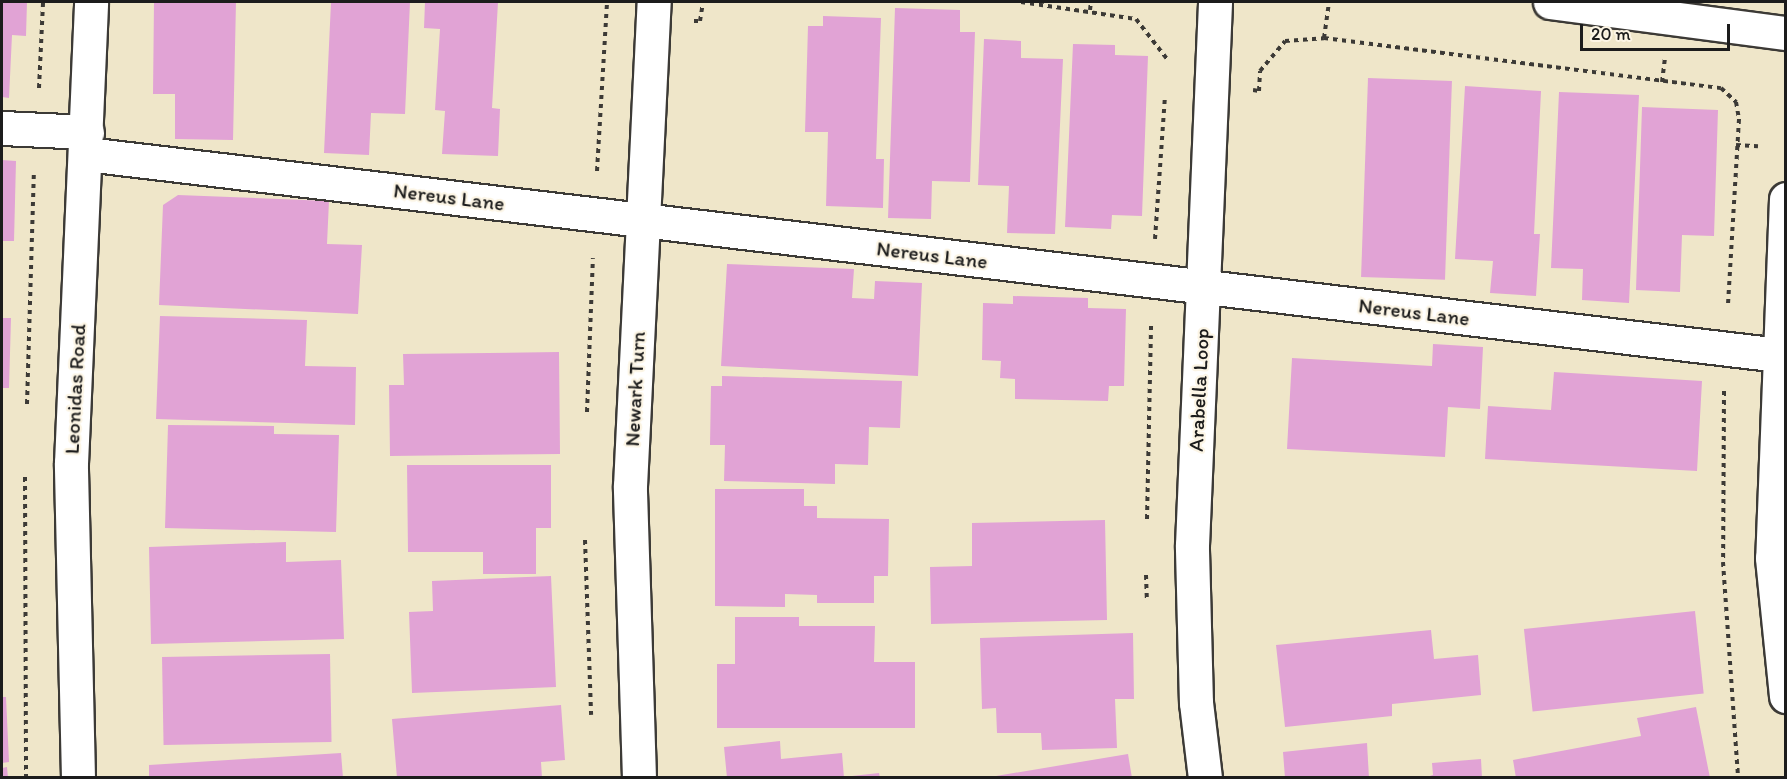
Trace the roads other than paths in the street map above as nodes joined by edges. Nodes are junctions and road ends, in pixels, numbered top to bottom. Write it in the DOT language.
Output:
graph roads {
  1 [pos="91,2"];
  2 [pos="654,2"];
  3 [pos="1215,2"];
  4 [pos="1550,2"];
  5 [pos="1785,33"];
  6 [pos="2,128"];
  7 [pos="86,143"];
  8 [pos="1785,198"];
  9 [pos="644,220"];
  10 [pos="1204,287"];
  11 [pos="1778,355"];
  12 [pos="1785,694"];
  13 [pos="78,777"];
  14 [pos="639,777"];
  15 [pos="1205,777"];
  1 -- 7 [label="street, Leonidas Road"];
  2 -- 9 [label="street, Newark Turn"];
  3 -- 10 [label="street, Arabella Loop"];
  4 -- 5 [label="street"];
  6 -- 7 [label="street, Nereus Lane"];
  7 -- 9 [label="street, Nereus Lane"];
  7 -- 13 [label="street, Leonidas Road"];
  8 -- 11 [label="street"];
  9 -- 10 [label="street, Nereus Lane"];
  9 -- 14 [label="street, Newark Turn"];
  10 -- 11 [label="street, Nereus Lane"];
  10 -- 15 [label="street, Arabella Loop"];
  11 -- 12 [label="street"];
}
